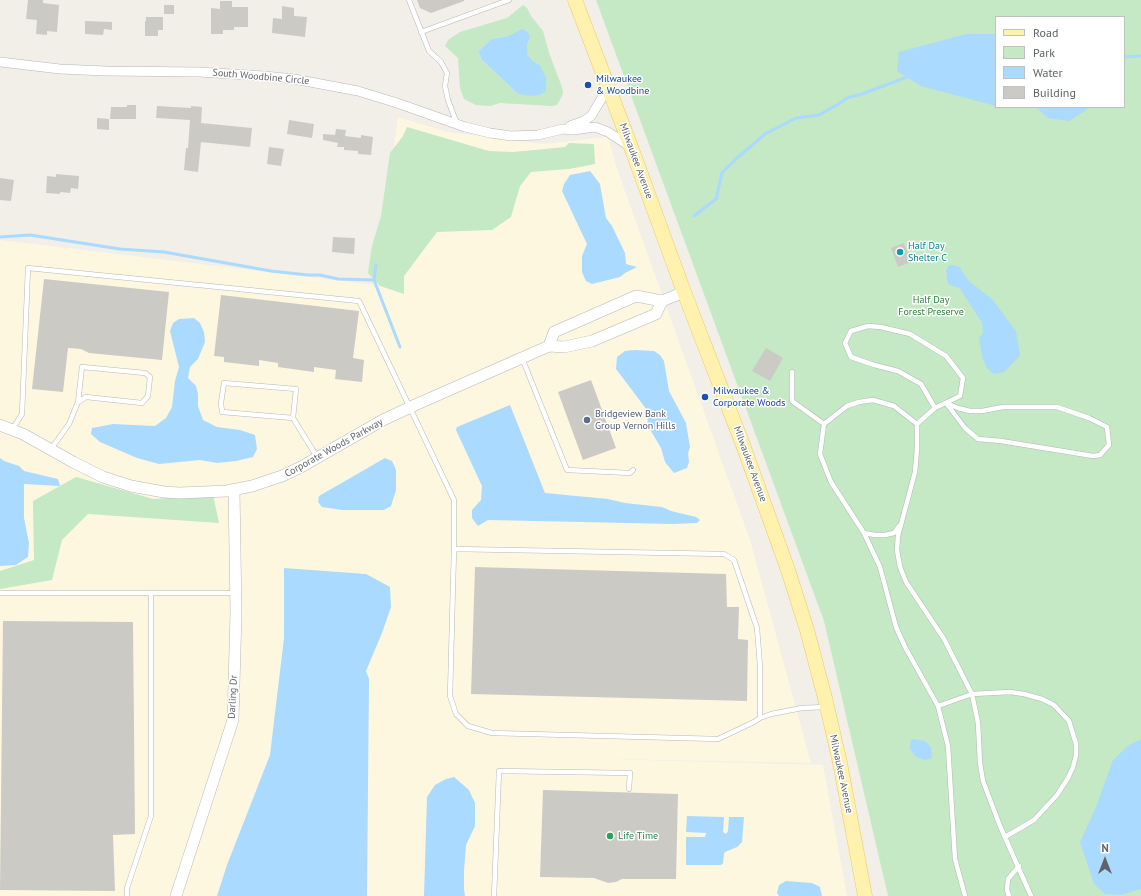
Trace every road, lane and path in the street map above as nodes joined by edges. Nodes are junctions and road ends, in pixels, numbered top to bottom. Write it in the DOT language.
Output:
graph roads {
  1 [pos="409,0"];
  2 [pos="509,0"];
  3 [pos="575,0"];
  4 [pos="421,32"];
  5 [pos="0,62"];
  6 [pos="608,88"];
  7 [pos="457,124"];
  8 [pos="563,129"];
  9 [pos="631,147"];
  10 [pos="684,292"];
  11 [pos="662,301"];
  12 [pos="549,346"];
  13 [pos="522,358"];
  14 [pos="792,372"];
  15 [pos="78,402"];
  16 [pos="946,404"];
  17 [pos="409,408"];
  18 [pos="935,408"];
  19 [pos="293,418"];
  20 [pos="824,424"];
  21 [pos="917,424"];
  22 [pos="0,425"];
  23 [pos="12,430"];
  24 [pos="51,449"];
  25 [pos="318,458"];
  26 [pos="633,470"];
  27 [pos="234,489"];
  28 [pos="901,523"];
  29 [pos="864,533"];
  30 [pos="454,548"];
  31 [pos="0,593"];
  32 [pos="152,593"];
  33 [pos="236,593"];
  34 [pos="972,694"];
  35 [pos="938,706"];
  36 [pos="827,707"];
  37 [pos="760,718"];
  38 [pos="629,789"];
  39 [pos="1005,837"];
  40 [pos="1018,866"];
  41 [pos="127,896"];
  42 [pos="176,896"];
  43 [pos="494,896"];
  44 [pos="865,896"];
  45 [pos="965,896"];
  46 [pos="1009,896"];
  47 [pos="1031,896"];
  1 -- 4 [label="lane"];
  2 -- 4 [label="lane"];
  3 -- 6 [label="main road, Milwaukee Avenue"];
  4 -- 7 [label="lane"];
  5 -- 7 [label="street, South Woodbine Circle"];
  6 -- 8 [label="street, South Woodbine Circle"];
  6 -- 9 [label="main road, Milwaukee Avenue"];
  7 -- 8 [label="street, South Woodbine Circle"];
  8 -- 9 [label="street, South Woodbine Circle"];
  9 -- 10 [label="main road, Milwaukee Avenue"];
  10 -- 11 [label="street"];
  10 -- 36 [label="main road, Milwaukee Avenue"];
  11 -- 12 [label="street, Corporate Woods Parkway"];
  11 -- 12 [label="street"];
  12 -- 13 [label="street, Corporate Woods Parkway"];
  13 -- 17 [label="street, Corporate Woods Parkway"];
  13 -- 26 [label="lane"];
  14 -- 20 [label="lane"];
  15 -- 15 [label="lane"];
  15 -- 24 [label="lane"];
  16 -- 16 [label="lane"];
  16 -- 18 [label="lane"];
  16 -- 18 [label="lane"];
  17 -- 23 [label="lane"];
  17 -- 25 [label="street, Corporate Woods Parkway"];
  17 -- 30 [label="lane"];
  18 -- 21 [label="lane"];
  19 -- 19 [label="lane"];
  19 -- 25 [label="lane"];
  20 -- 21 [label="lane"];
  20 -- 29 [label="lane"];
  21 -- 28 [label="lane"];
  22 -- 23 [label="street, Corporate Woods Parkway"];
  23 -- 24 [label="street, Corporate Woods Parkway"];
  24 -- 27 [label="street, Corporate Woods Parkway"];
  25 -- 27 [label="street, Corporate Woods Parkway"];
  27 -- 33 [label="street, Darling Dr"];
  28 -- 29 [label="lane"];
  28 -- 34 [label="lane"];
  29 -- 35 [label="lane"];
  30 -- 37 [label="lane"];
  30 -- 37 [label="lane"];
  31 -- 32 [label="lane"];
  32 -- 33 [label="lane"];
  32 -- 41 [label="lane"];
  33 -- 42 [label="street, Darling Dr"];
  34 -- 35 [label="lane"];
  34 -- 39 [label="lane"];
  34 -- 39 [label="lane"];
  35 -- 45 [label="lane"];
  36 -- 37 [label="lane"];
  36 -- 44 [label="main road, Milwaukee Avenue"];
  38 -- 43 [label="lane"];
  39 -- 40 [label="lane"];
  40 -- 46 [label="lane"];
  40 -- 47 [label="lane"];
}
